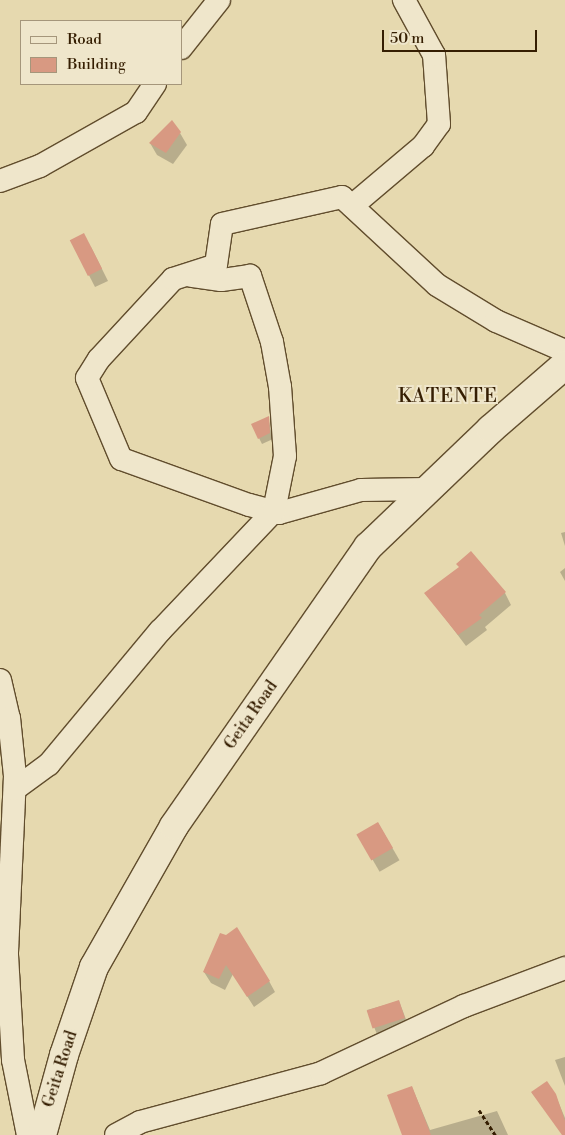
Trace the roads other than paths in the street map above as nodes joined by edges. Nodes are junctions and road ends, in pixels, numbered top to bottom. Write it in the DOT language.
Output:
graph roads {
  1 [pos="219,0"];
  2 [pos="404,0"];
  3 [pos="182,47"];
  4 [pos="154,85"];
  5 [pos="0,181"];
  6 [pos="352,206"];
  7 [pos="190,276"];
  8 [pos="565,351"];
  9 [pos="565,365"];
  10 [pos="428,489"];
  11 [pos="274,511"];
  12 [pos="1,688"];
  13 [pos="15,789"];
  14 [pos="4,950"];
  15 [pos="565,968"];
  16 [pos="28,1135"];
  17 [pos="42,1135"];
  18 [pos="116,1135"];
  1 -- 3 [label="street"];
  2 -- 6 [label="street"];
  4 -- 5 [label="street"];
  6 -- 7 [label="street"];
  6 -- 8 [label="street"];
  7 -- 11 [label="street"];
  7 -- 11 [label="street"];
  9 -- 10 [label="main road, Geita Road"];
  10 -- 11 [label="street"];
  10 -- 17 [label="main road, Geita Road"];
  11 -- 13 [label="street"];
  12 -- 13 [label="street"];
  13 -- 14 [label="street"];
  14 -- 16 [label="street"];
  15 -- 18 [label="street"];
}
